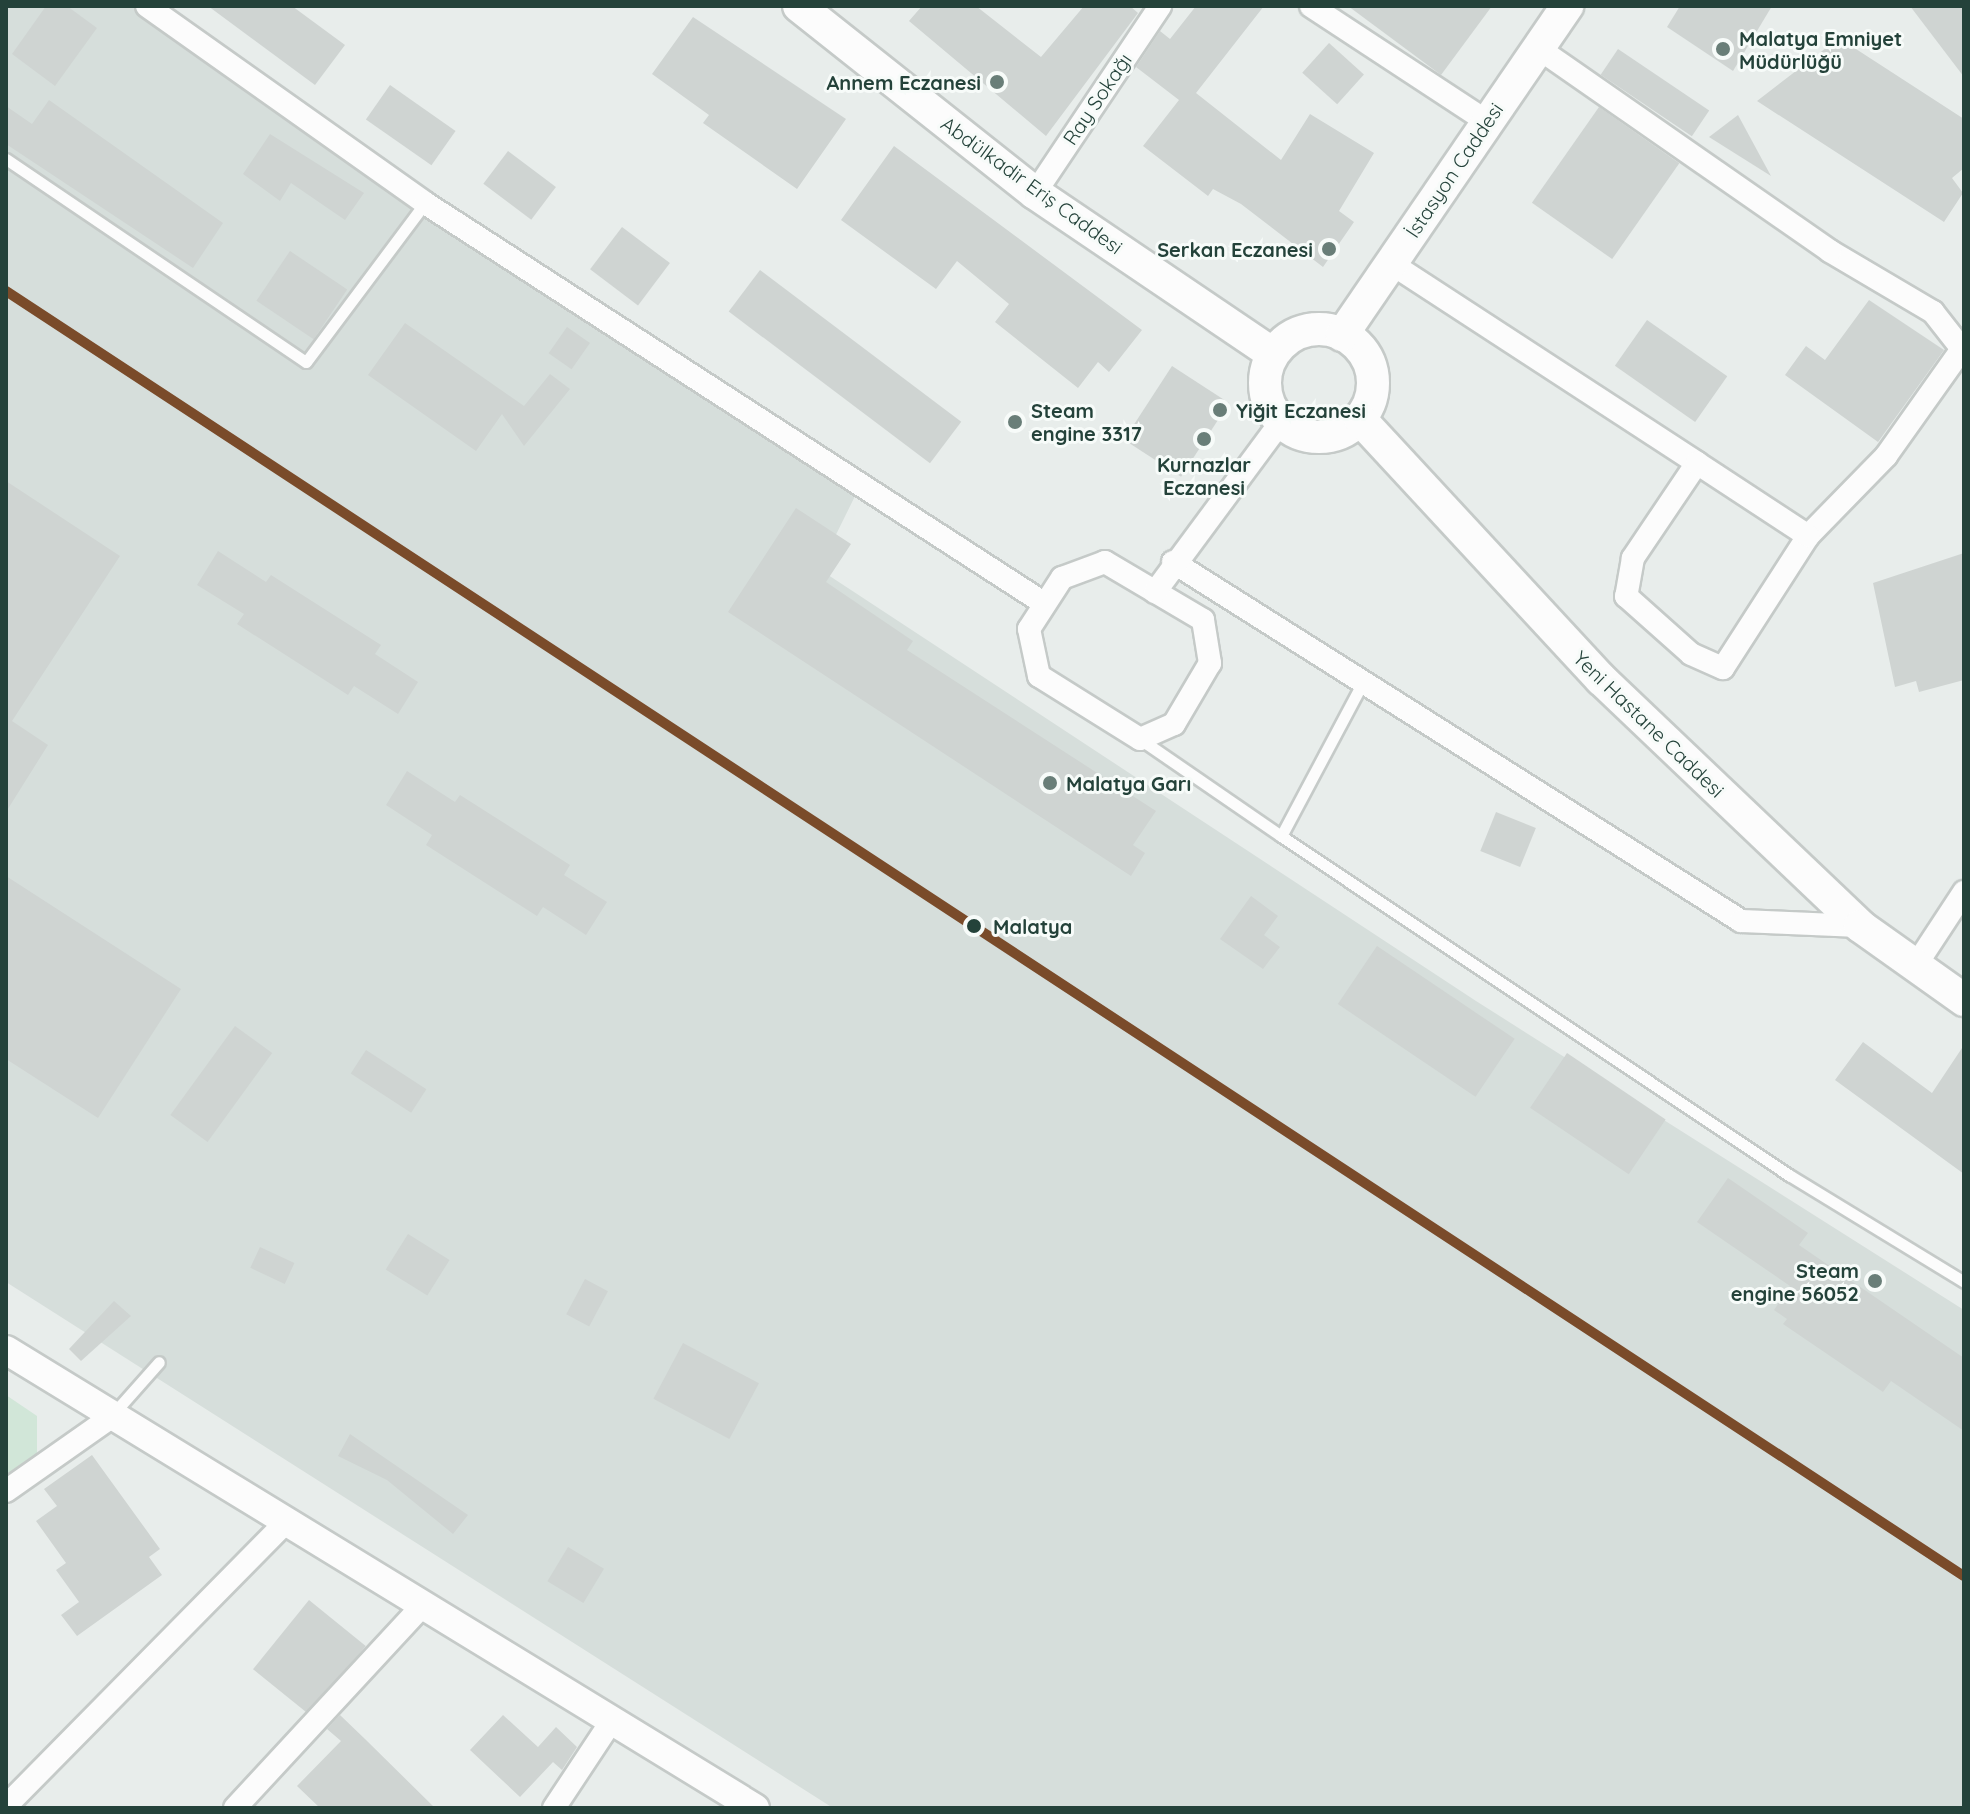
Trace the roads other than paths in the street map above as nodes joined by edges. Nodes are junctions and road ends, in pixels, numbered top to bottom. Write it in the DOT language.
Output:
graph roads {
  1 [pos="147,6"];
  2 [pos="799,6"];
  3 [pos="1160,6"];
  4 [pos="1311,6"];
  5 [pos="1567,6"];
  6 [pos="1538,48"];
  7 [pos="1486,121"];
  8 [pos="6,159"];
  9 [pos="1035,193"];
  10 [pos="425,203"];
  11 [pos="1392,264"];
  12 [pos="1342,335"];
  13 [pos="1273,354"];
  14 [pos="1360,419"];
  15 [pos="1281,422"];
  16 [pos="1697,463"];
  17 [pos="1808,536"];
  18 [pos="1173,562"];
  19 [pos="1155,592"];
  20 [pos="1045,604"];
  21 [pos="1363,682"];
  22 [pos="1140,739"];
  23 [pos="1281,836"];
  24 [pos="1964,892"];
  25 [pos="1860,926"];
  26 [pos="1914,968"];
  27 [pos="1964,1000"];
  28 [pos="1964,1282"];
  29 [pos="6,1350"];
  30 [pos="159,1362"];
  31 [pos="110,1418"];
  32 [pos="6,1491"];
  33 [pos="284,1524"];
  34 [pos="422,1606"];
  35 [pos="613,1719"];
  36 [pos="6,1806"];
  37 [pos="235,1808"];
  38 [pos="554,1808"];
  39 [pos="755,1808"];
  1 -- 10 [label="street"];
  2 -- 9 [label="main road, Abdülkadir Eriş Caddesi"];
  3 -- 9 [label="street, Ray Sokağı"];
  4 -- 7 [label="street"];
  5 -- 6 [label="main road, İstasyon Caddesi"];
  6 -- 7 [label="main road, İstasyon Caddesi"];
  6 -- 17 [label="street"];
  7 -- 11 [label="main road, İstasyon Caddesi"];
  8 -- 10 [label="lane"];
  9 -- 13 [label="main road, Abdülkadir Eriş Caddesi"];
  10 -- 20 [label="street"];
  11 -- 12 [label="main road, İstasyon Caddesi"];
  11 -- 16 [label="street"];
  12 -- 13 [label="main road"];
  12 -- 14 [label="main road"];
  13 -- 15 [label="main road"];
  14 -- 15 [label="main road"];
  14 -- 25 [label="main road, Yeni Hastane Caddesi"];
  15 -- 18 [label="street"];
  16 -- 17 [label="street"];
  16 -- 17 [label="street"];
  18 -- 19 [label="street"];
  18 -- 21 [label="street"];
  19 -- 20 [label="street"];
  19 -- 22 [label="street"];
  20 -- 22 [label="street"];
  21 -- 23 [label="lane"];
  21 -- 25 [label="street"];
  22 -- 23 [label="lane"];
  23 -- 28 [label="lane"];
  24 -- 26 [label="street"];
  25 -- 26 [label="main road, Yeni Hastane Caddesi"];
  26 -- 27 [label="main road, Yeni Hastane Caddesi"];
  29 -- 31 [label="street"];
  30 -- 31 [label="lane"];
  31 -- 32 [label="street"];
  31 -- 33 [label="street"];
  33 -- 34 [label="street"];
  33 -- 36 [label="street"];
  34 -- 35 [label="street"];
  34 -- 37 [label="street"];
  35 -- 38 [label="street"];
  35 -- 39 [label="street"];
}
